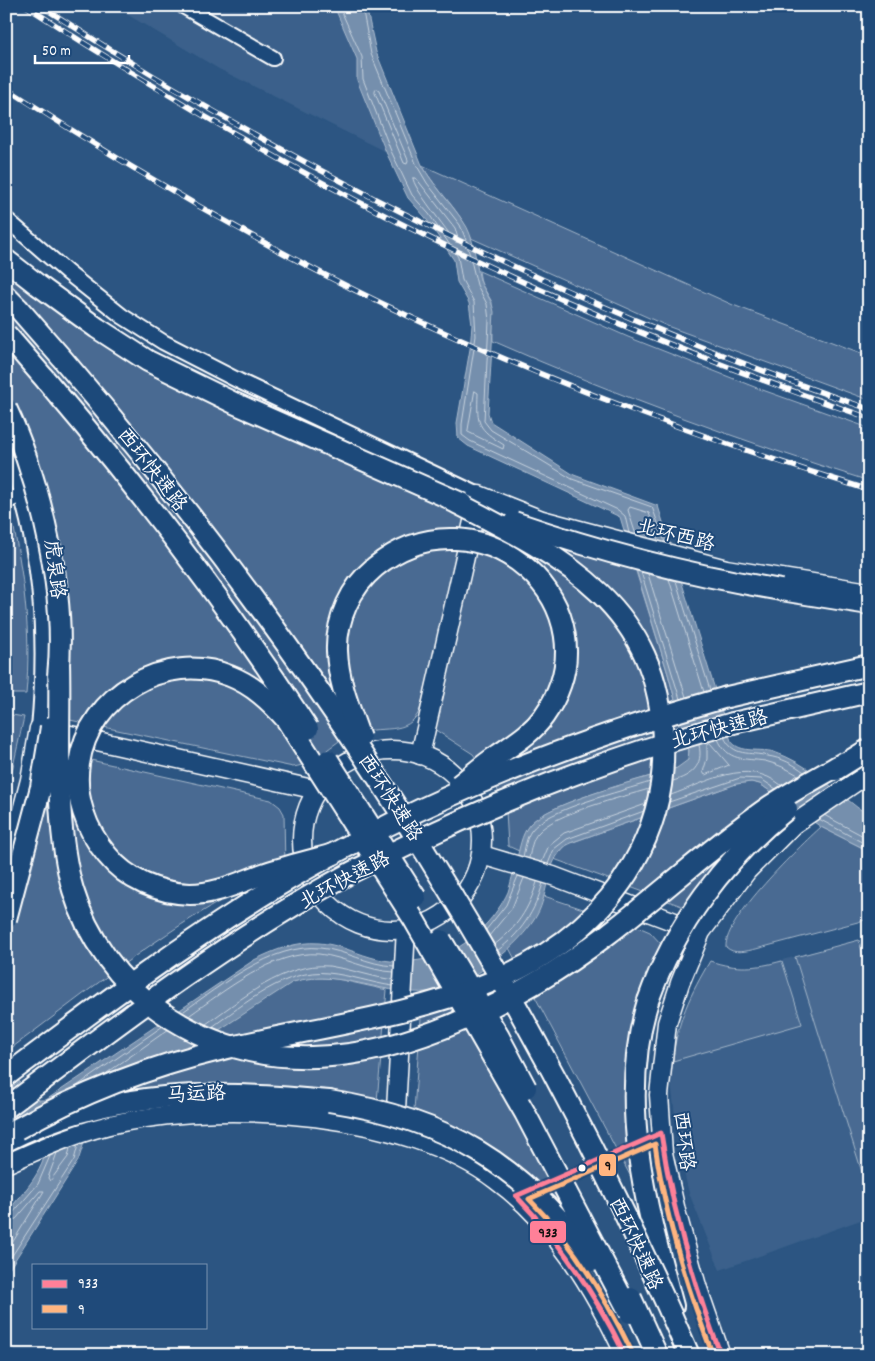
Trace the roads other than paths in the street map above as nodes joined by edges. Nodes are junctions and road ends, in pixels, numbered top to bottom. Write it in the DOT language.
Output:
graph roads {
  1 [pos="183,6"];
  2 [pos="273,58"];
  3 [pos="6,219"];
  4 [pos="6,260"];
  5 [pos="12,302"];
  6 [pos="6,334"];
  7 [pos="6,408"];
  8 [pos="6,449"];
  9 [pos="22,494"];
  10 [pos="479,495"];
  11 [pos="451,500"];
  12 [pos="6,502"];
  13 [pos="869,592"];
  14 [pos="869,604"];
  15 [pos="60,663"];
  16 [pos="869,665"];
  17 [pos="869,692"];
  18 [pos="39,728"];
  19 [pos="869,749"];
  20 [pos="420,755"];
  21 [pos="366,757"];
  22 [pos="845,762"];
  23 [pos="869,773"];
  24 [pos="317,790"];
  25 [pos="435,804"];
  26 [pos="334,854"];
  27 [pos="482,855"];
  28 [pos="6,872"];
  29 [pos="6,919"];
  30 [pos="701,932"];
  31 [pos="405,937"];
  32 [pos="6,1076"];
  33 [pos="6,1108"];
  34 [pos="395,1134"];
  35 [pos="12,1135"];
  36 [pos="6,1164"];
  37 [pos="630,1313"];
  38 [pos="685,1346"];
  39 [pos="655,1350"];
  40 [pos="625,1355"];
  41 [pos="721,1355"];
  1 -- 2 [label="street"];
  3 -- 10 [label="street"];
  4 -- 11 [label="highway, bridge"];
  5 -- 21 [label="highway, 西环快速路, bridge"];
  6 -- 39 [label="highway, 西环快速路, bridge"];
  7 -- 15 [label="highway, bridge"];
  8 -- 9 [label="street, 虎泉路"];
  9 -- 12 [label="street"];
  9 -- 18 [label="street, 虎泉路"];
  10 -- 13 [label="main road, 北环西路"];
  10 -- 20 [label="main road"];
  11 -- 14 [label="highway, bridge"];
  11 -- 35 [label="highway, bridge"];
  15 -- 22 [label="highway, bridge"];
  15 -- 29 [label="highway, bridge"];
  16 -- 25 [label="highway, 北环快速路, bridge"];
  17 -- 33 [label="highway, 北环快速路, bridge"];
  18 -- 24 [label="main road"];
  18 -- 28 [label="main road"];
  19 -- 22 [label="highway, bridge"];
  20 -- 24 [label="main road"];
  20 -- 27 [label="main road"];
  21 -- 25 [label="highway, bridge"];
  21 -- 38 [label="highway, 西环快速路, bridge"];
  22 -- 38 [label="highway, bridge"];
  23 -- 30 [label="main road"];
  24 -- 31 [label="main road"];
  25 -- 26 [label="highway, 北环快速路, bridge"];
  26 -- 32 [label="highway, 北环快速路, bridge"];
  26 -- 37 [label="highway, bridge"];
  27 -- 30 [label="main road"];
  27 -- 31 [label="main road"];
  30 -- 41 [label="main road, 西环路"];
  31 -- 34 [label="main road"];
  34 -- 36 [label="main road, 马运路"];
  34 -- 40 [label="main road"];
  35 -- 37 [label="highway, bridge"];
  37 -- 39 [label="highway, bridge"];
}
